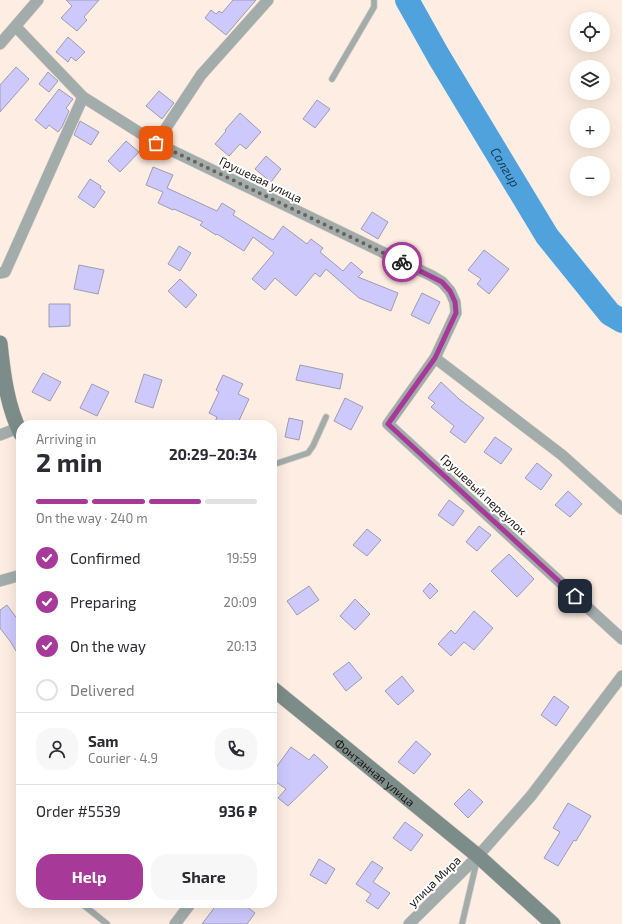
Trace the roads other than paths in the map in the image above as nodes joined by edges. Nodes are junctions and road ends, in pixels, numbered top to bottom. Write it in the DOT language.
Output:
graph roads {
  1 [pos="38,0"];
  2 [pos="268,0"];
  3 [pos="374,0"];
  4 [pos="16,27"];
  5 [pos="0,44"];
  6 [pos="332,80"];
  7 [pos="83,97"];
  8 [pos="156,143"];
  9 [pos="0,273"];
  10 [pos="0,343"];
  11 [pos="435,358"];
  12 [pos="326,417"];
  13 [pos="16,420"];
  14 [pos="16,432"];
  15 [pos="0,435"];
  16 [pos="277,463"];
  17 [pos="622,509"];
  18 [pos="16,576"];
  19 [pos="0,581"];
  20 [pos="622,639"];
  21 [pos="622,676"];
  22 [pos="277,692"];
  23 [pos="478,856"];
  24 [pos="87,908"];
  25 [pos="187,908"];
  26 [pos="107,924"];
  27 [pos="174,924"];
  28 [pos="409,924"];
  29 [pos="462,924"];
  30 [pos="553,924"];
  1 -- 4 [label="street"];
  2 -- 8 [label="street"];
  3 -- 6 [label="lane"];
  4 -- 5 [label="street"];
  4 -- 7 [label="street, Грушевая улица"];
  7 -- 8 [label="street, Грушевая улица"];
  7 -- 9 [label="street"];
  8 -- 11 [label="street, Грушевая улица"];
  10 -- 13 [label="main road"];
  11 -- 17 [label="street"];
  11 -- 20 [label="street, Грушевый переулок"];
  12 -- 16 [label="lane"];
  14 -- 15 [label="street"];
  18 -- 19 [label="street"];
  21 -- 23 [label="street, улица Мира"];
  22 -- 23 [label="main road, Фонтанная улица"];
  23 -- 28 [label="street, улица Мира"];
  23 -- 29 [label="lane"];
  23 -- 30 [label="main road, Фонтанная улица"];
  24 -- 26 [label="lane"];
  25 -- 27 [label="street"];
}
